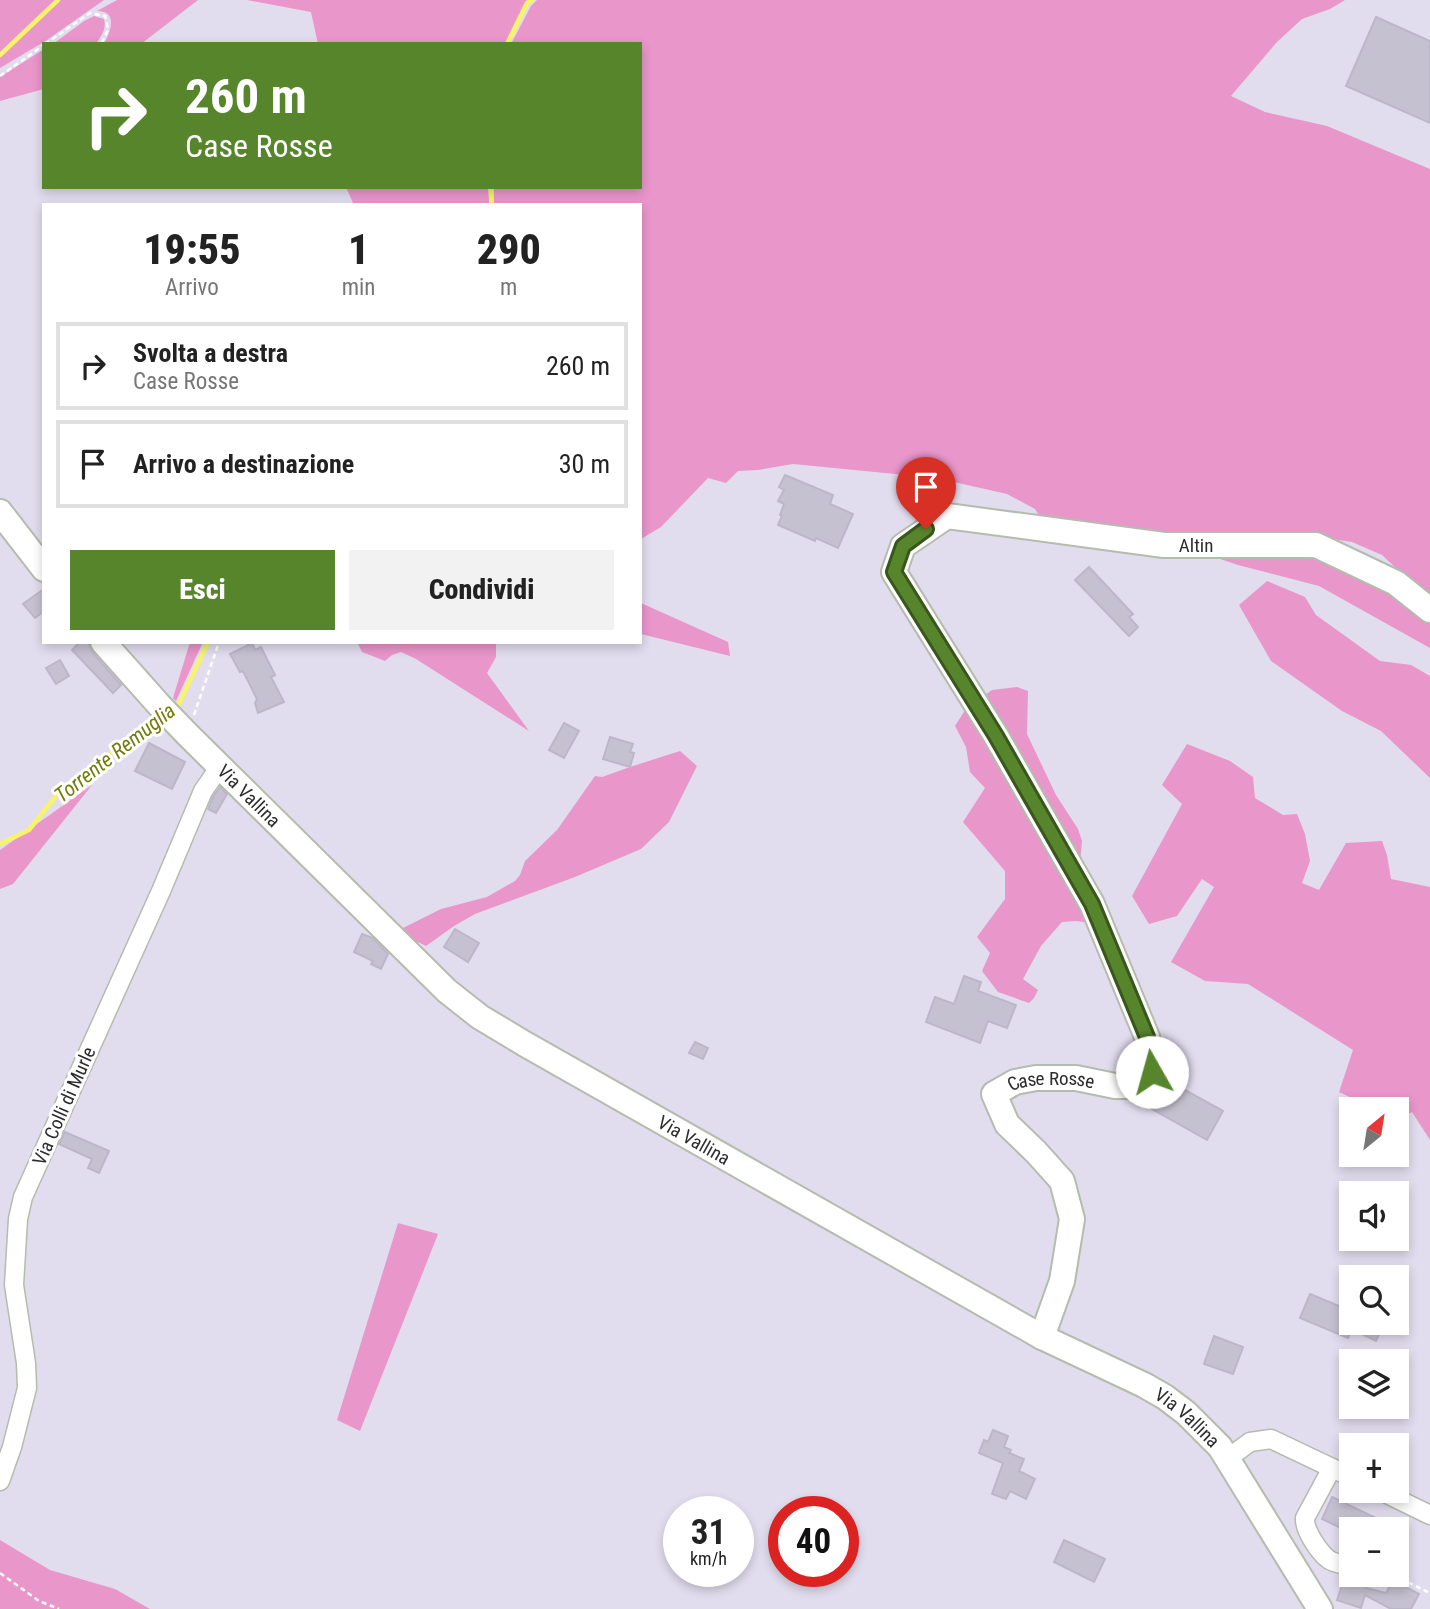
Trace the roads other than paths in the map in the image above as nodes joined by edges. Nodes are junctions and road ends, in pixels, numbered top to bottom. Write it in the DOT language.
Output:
graph roads {
  1 [pos="0,512"];
  2 [pos="947,516"];
  3 [pos="42,566"];
  4 [pos="1430,610"];
  5 [pos="105,644"];
  6 [pos="208,755"];
  7 [pos="1042,1337"];
  8 [pos="1227,1459"];
  9 [pos="1332,1468"];
  10 [pos="1339,1471"];
  11 [pos="0,1481"];
  12 [pos="1406,1503"];
  13 [pos="1430,1515"];
  14 [pos="1339,1563"];
  15 [pos="1320,1609"];
  1 -- 3 [label="main road"];
  2 -- 4 [label="main road, Altin"];
  2 -- 7 [label="main road, Case Rosse"];
  5 -- 6 [label="main road, Via Vallina"];
  6 -- 7 [label="main road, Via Vallina"];
  6 -- 11 [label="street, Via Colli di Murle"];
  7 -- 8 [label="main road, Via Vallina"];
  8 -- 9 [label="street, Via Vallina"];
  8 -- 15 [label="main road, Via Vallina"];
  9 -- 10 [label="street, Via Vallina"];
  9 -- 14 [label="street"];
  12 -- 13 [label="street"];
}
